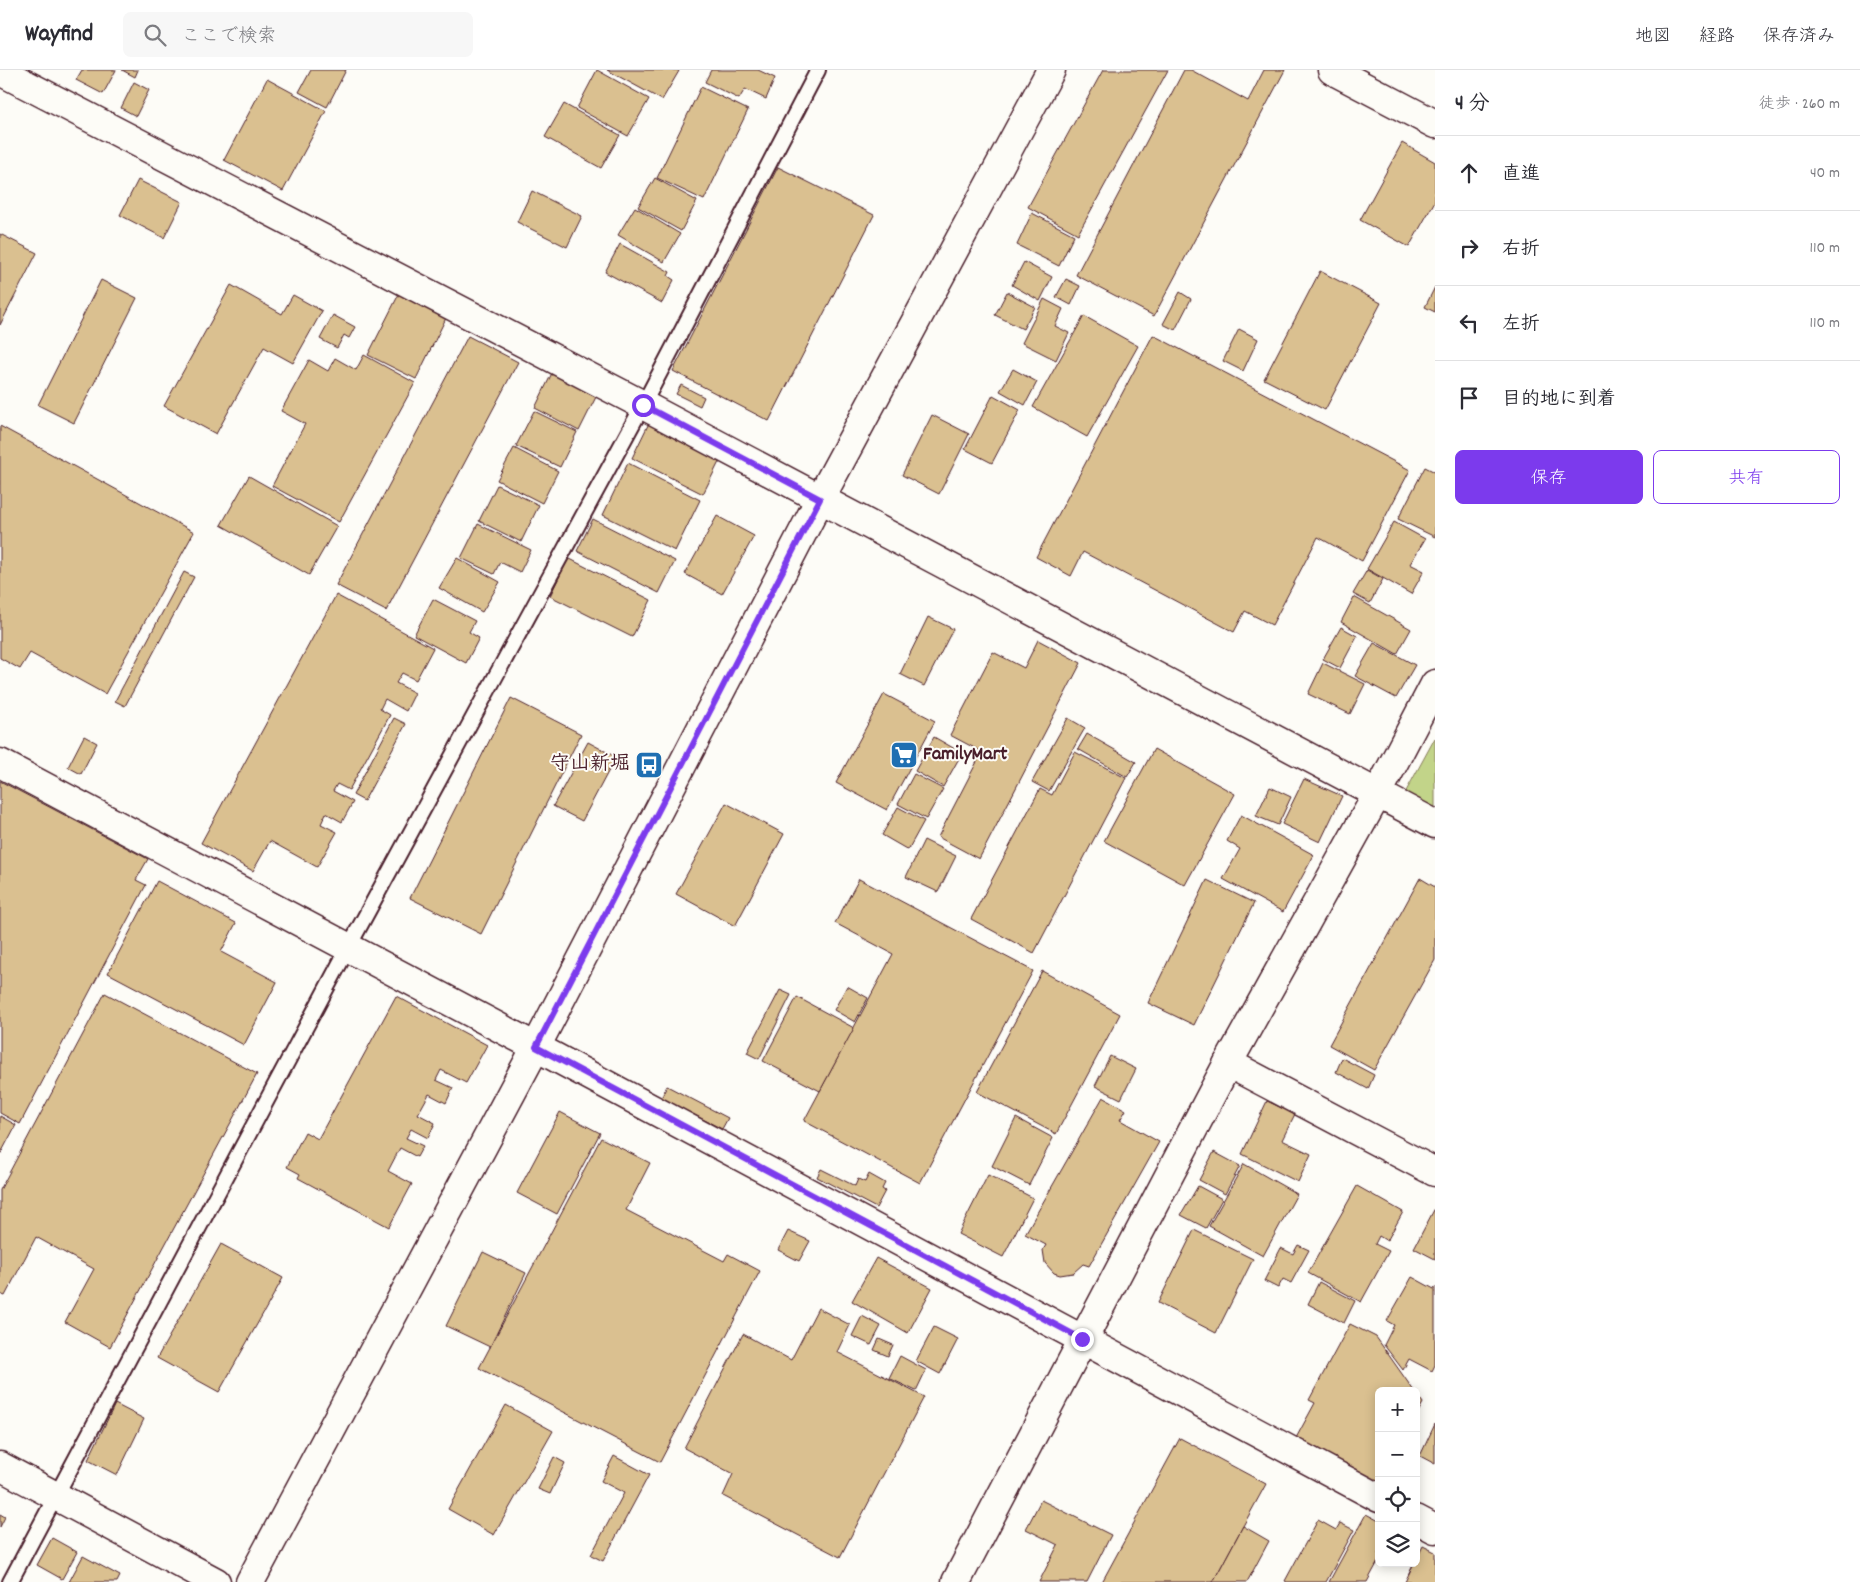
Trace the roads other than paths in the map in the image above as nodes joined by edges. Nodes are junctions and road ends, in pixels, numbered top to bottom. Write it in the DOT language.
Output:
graph roads {
  1 [pos="818,70"];
  2 [pos="1051,70"];
  3 [pos="1332,70"];
  4 [pos="0,71"];
  5 [pos="1435,124"];
  6 [pos="643,405"];
  7 [pos="820,499"];
  8 [pos="1435,684"];
  9 [pos="0,763"];
  10 [pos="1378,793"];
  11 [pos="1435,824"];
  12 [pos="348,948"];
  13 [pos="536,1047"];
  14 [pos="1228,1063"];
  15 [pos="1435,1172"];
  16 [pos="1082,1339"];
  17 [pos="0,1466"];
  18 [pos="56,1496"];
  19 [pos="1375,1496"];
  20 [pos="1420,1520"];
  21 [pos="1435,1529"];
  22 [pos="10,1582"];
  23 [pos="216,1582"];
  24 [pos="250,1582"];
  25 [pos="956,1582"];
  1 -- 6 [label="lane"];
  2 -- 7 [label="street"];
  3 -- 5 [label="street"];
  4 -- 6 [label="street"];
  6 -- 7 [label="street"];
  6 -- 12 [label="lane"];
  7 -- 10 [label="street"];
  7 -- 13 [label="street"];
  8 -- 10 [label="street"];
  9 -- 12 [label="street"];
  10 -- 11 [label="street"];
  10 -- 14 [label="street"];
  12 -- 13 [label="street"];
  12 -- 18 [label="lane"];
  13 -- 16 [label="street"];
  13 -- 24 [label="street"];
  14 -- 15 [label="street"];
  14 -- 16 [label="street"];
  16 -- 19 [label="street"];
  16 -- 25 [label="street"];
  17 -- 18 [label="street"];
  18 -- 22 [label="lane"];
  18 -- 23 [label="street"];
  20 -- 21 [label="street"];
}
